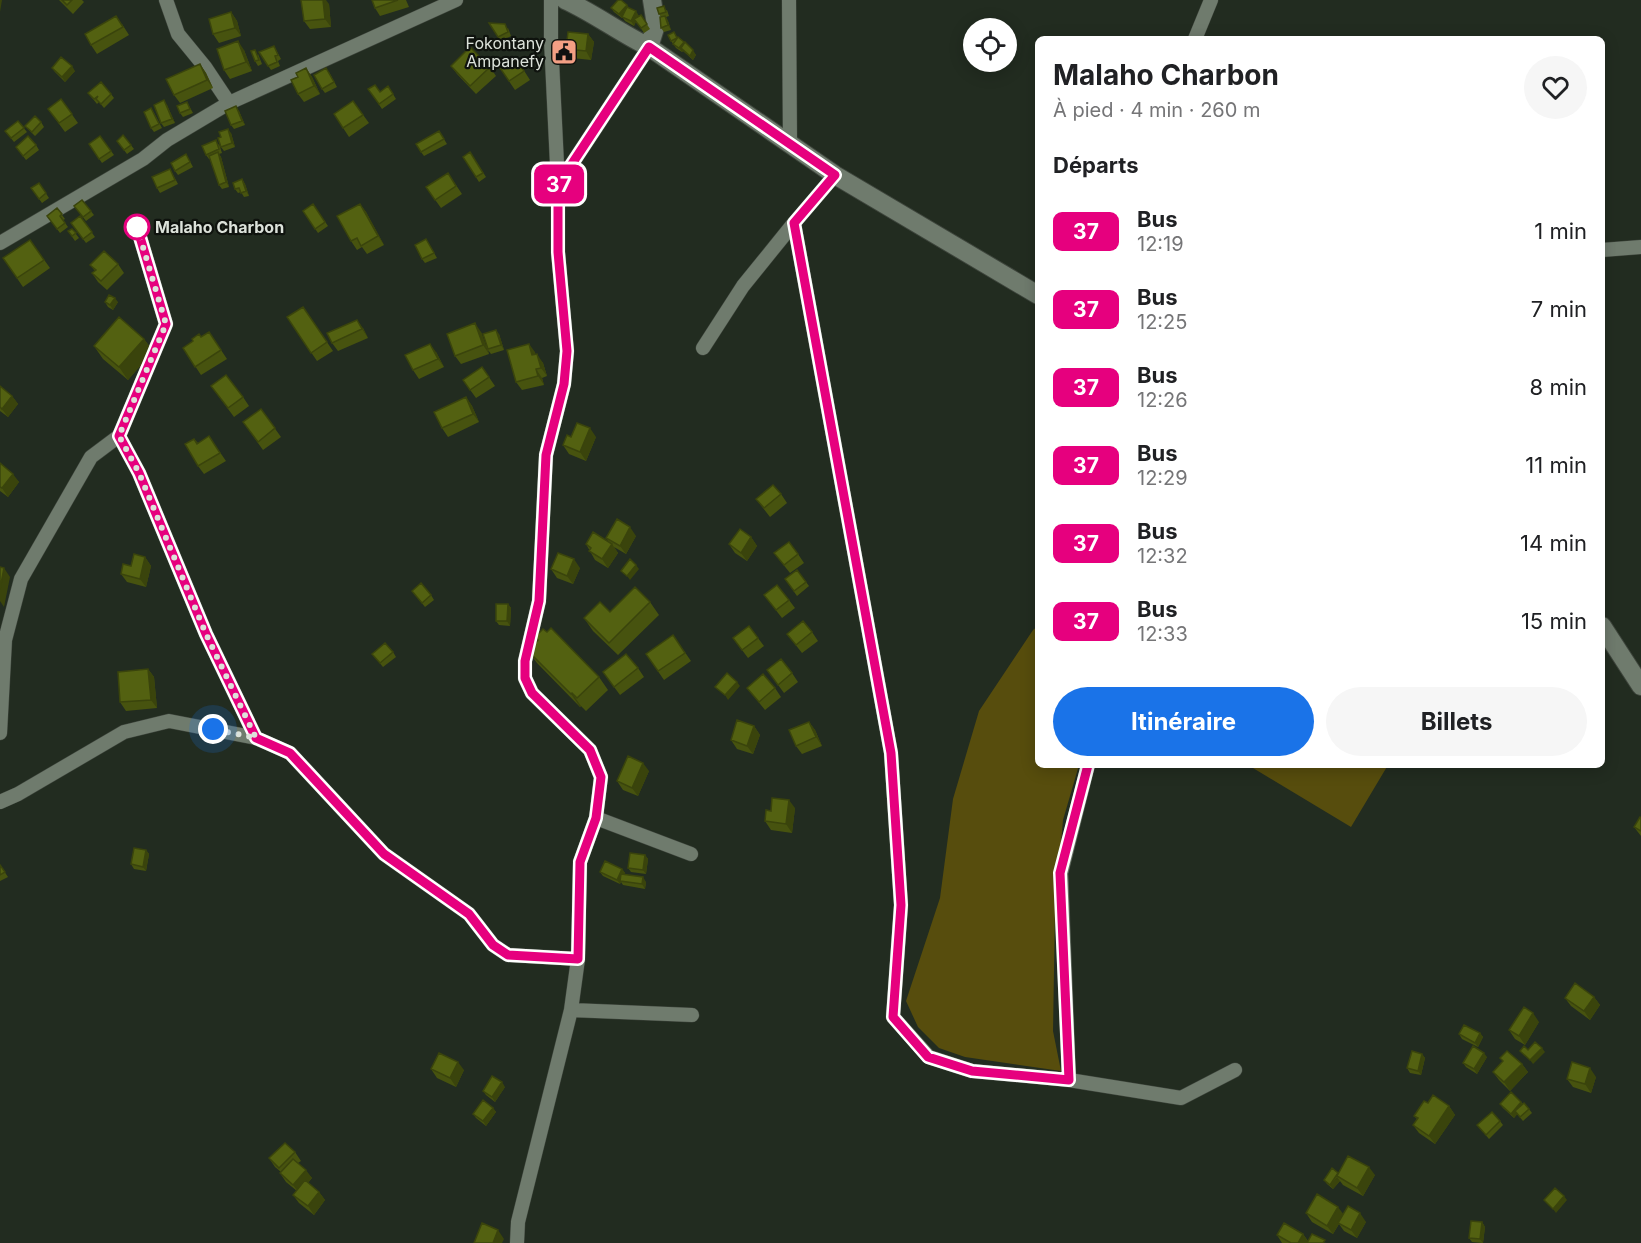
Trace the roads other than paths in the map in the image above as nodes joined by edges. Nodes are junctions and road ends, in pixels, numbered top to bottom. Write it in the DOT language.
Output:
graph roads {
  1 [pos="166,0"];
  2 [pos="456,0"];
  3 [pos="551,0"];
  4 [pos="565,0"];
  5 [pos="652,0"];
  6 [pos="789,0"];
  7 [pos="1211,0"];
  8 [pos="1196,36"];
  9 [pos="649,47"];
  10 [pos="229,103"];
  11 [pos="790,143"];
  12 [pos="835,175"];
  13 [pos="558,185"];
  14 [pos="794,223"];
  15 [pos="137,227"];
  16 [pos="0,243"];
  17 [pos="1641,247"];
  18 [pos="1605,250"];
  19 [pos="1035,293"];
  20 [pos="703,348"];
  21 [pos="119,436"];
  22 [pos="1605,631"];
  23 [pos="1641,686"];
  24 [pos="0,733"];
  25 [pos="256,738"];
  26 [pos="1087,768"];
  27 [pos="0,802"];
  28 [pos="596,818"];
  29 [pos="691,854"];
  30 [pos="578,959"];
  31 [pos="571,1010"];
  32 [pos="692,1016"];
  33 [pos="1235,1070"];
  34 [pos="1069,1080"];
  35 [pos="517,1243"];
  1 -- 10 [label="street"];
  2 -- 10 [label="street"];
  3 -- 13 [label="street"];
  4 -- 9 [label="street"];
  5 -- 9 [label="street"];
  6 -- 11 [label="street"];
  7 -- 8 [label="street"];
  9 -- 11 [label="street"];
  9 -- 13 [label="street"];
  10 -- 16 [label="street"];
  11 -- 12 [label="street"];
  12 -- 14 [label="street"];
  12 -- 19 [label="street"];
  13 -- 28 [label="street"];
  14 -- 20 [label="street"];
  14 -- 34 [label="street"];
  15 -- 21 [label="street"];
  17 -- 18 [label="street"];
  21 -- 24 [label="street"];
  21 -- 25 [label="street"];
  22 -- 23 [label="street"];
  25 -- 27 [label="street"];
  25 -- 30 [label="street"];
  26 -- 34 [label="street"];
  28 -- 29 [label="street"];
  28 -- 30 [label="street"];
  30 -- 31 [label="street"];
  31 -- 32 [label="street"];
  31 -- 35 [label="street"];
  33 -- 34 [label="street"];
}
